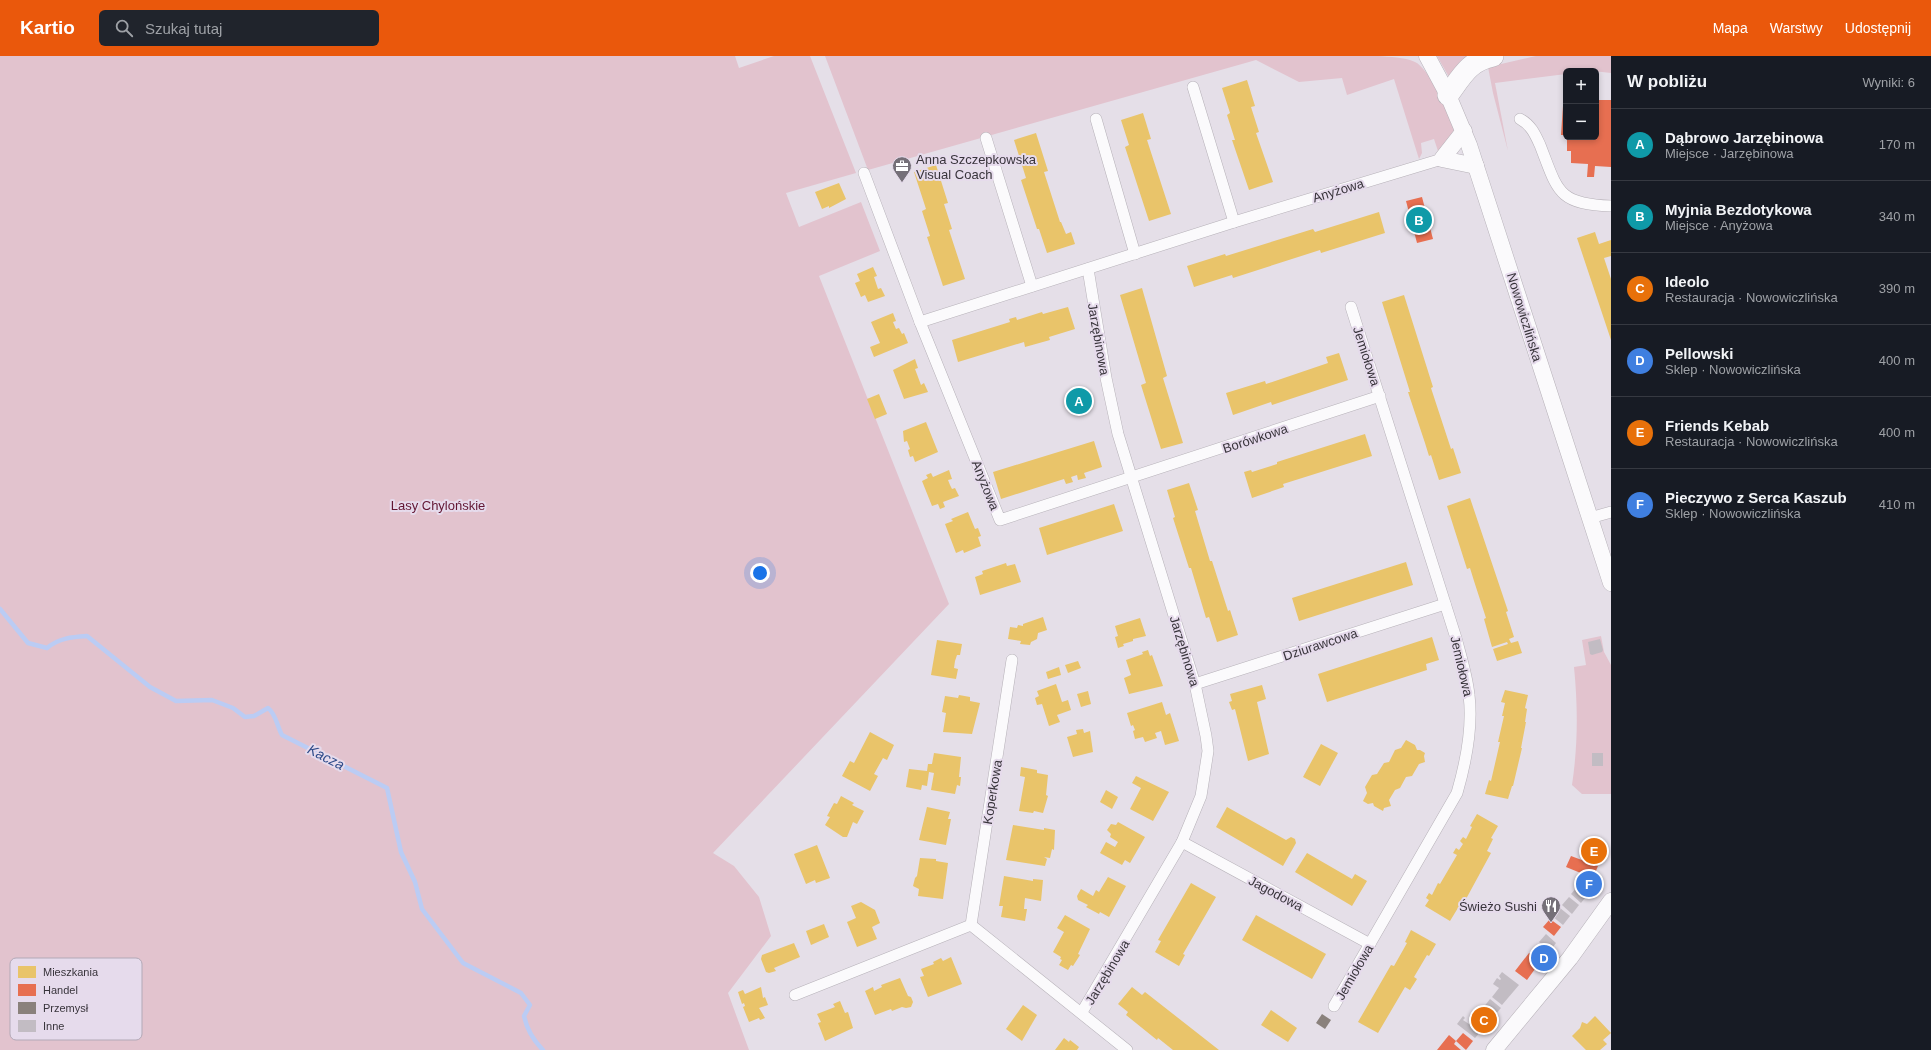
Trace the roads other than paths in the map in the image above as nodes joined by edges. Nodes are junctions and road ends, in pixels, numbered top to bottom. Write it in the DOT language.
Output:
graph roads {
  1 [pos="1427,56"];
  2 [pos="1493,56"];
  3 [pos="1193,86"];
  4 [pos="1448,95"];
  5 [pos="1096,119"];
  6 [pos="1520,119"];
  7 [pos="1464,131"];
  8 [pos="986,138"];
  9 [pos="1442,159"];
  10 [pos="1476,166"];
  11 [pos="864,173"];
  12 [pos="1611,206"];
  13 [pos="1234,222"];
  14 [pos="1135,254"];
  15 [pos="1088,269"];
  16 [pos="1032,286"];
  17 [pos="1351,307"];
  18 [pos="920,322"];
  19 [pos="1380,396"];
  20 [pos="1131,479"];
  21 [pos="1611,512"];
  22 [pos="1590,518"];
  23 [pos="1611,583"];
  24 [pos="1445,604"];
  25 [pos="1012,660"];
  26 [pos="1195,684"];
  27 [pos="1182,842"];
  28 [pos="1611,901"];
  29 [pos="971,925"];
  30 [pos="1370,944"];
  31 [pos="795,995"];
  32 [pos="1334,1006"];
  33 [pos="1082,1012"];
  34 [pos="1127,1050"];
  35 [pos="1494,1050"];
  1 -- 4 [label="street, Nowowiczlińska"];
  2 -- 4 [label="highway"];
  3 -- 13 [label="street"];
  4 -- 7 [label="street, Nowowiczlińska"];
  5 -- 14 [label="street"];
  6 -- 12 [label="street"];
  7 -- 9 [label="street"];
  7 -- 10 [label="street, Nowowiczlińska"];
  8 -- 16 [label="street"];
  9 -- 10 [label="street"];
  9 -- 13 [label="street, Anyżowa"];
  10 -- 22 [label="street, Nowowiczlińska"];
  11 -- 18 [label="street, Anyżowa"];
  13 -- 14 [label="street, Anyżowa"];
  14 -- 15 [label="street, Anyżowa"];
  15 -- 16 [label="street, Anyżowa"];
  15 -- 20 [label="street, Jarzębinowa"];
  16 -- 18 [label="street, Anyżowa"];
  17 -- 19 [label="street, Jemiołowa"];
  18 -- 20 [label="street, Anyżowa"];
  19 -- 20 [label="street, Borówkowa"];
  19 -- 24 [label="street, Jemiołowa"];
  20 -- 26 [label="street, Jarzębinowa"];
  21 -- 22 [label="street"];
  22 -- 23 [label="street, Nowowiczlińska"];
  24 -- 26 [label="street, Dziurawcowa"];
  24 -- 30 [label="street, Jemiołowa"];
  25 -- 29 [label="street, Koperkowa"];
  26 -- 27 [label="street, Jarzębinowa"];
  27 -- 30 [label="street, Jagodowa"];
  27 -- 33 [label="street, Jarzębinowa"];
  28 -- 35 [label="street"];
  29 -- 31 [label="street"];
  29 -- 33 [label="street"];
  30 -- 32 [label="street, Jemiołowa"];
  33 -- 34 [label="street"];
}
